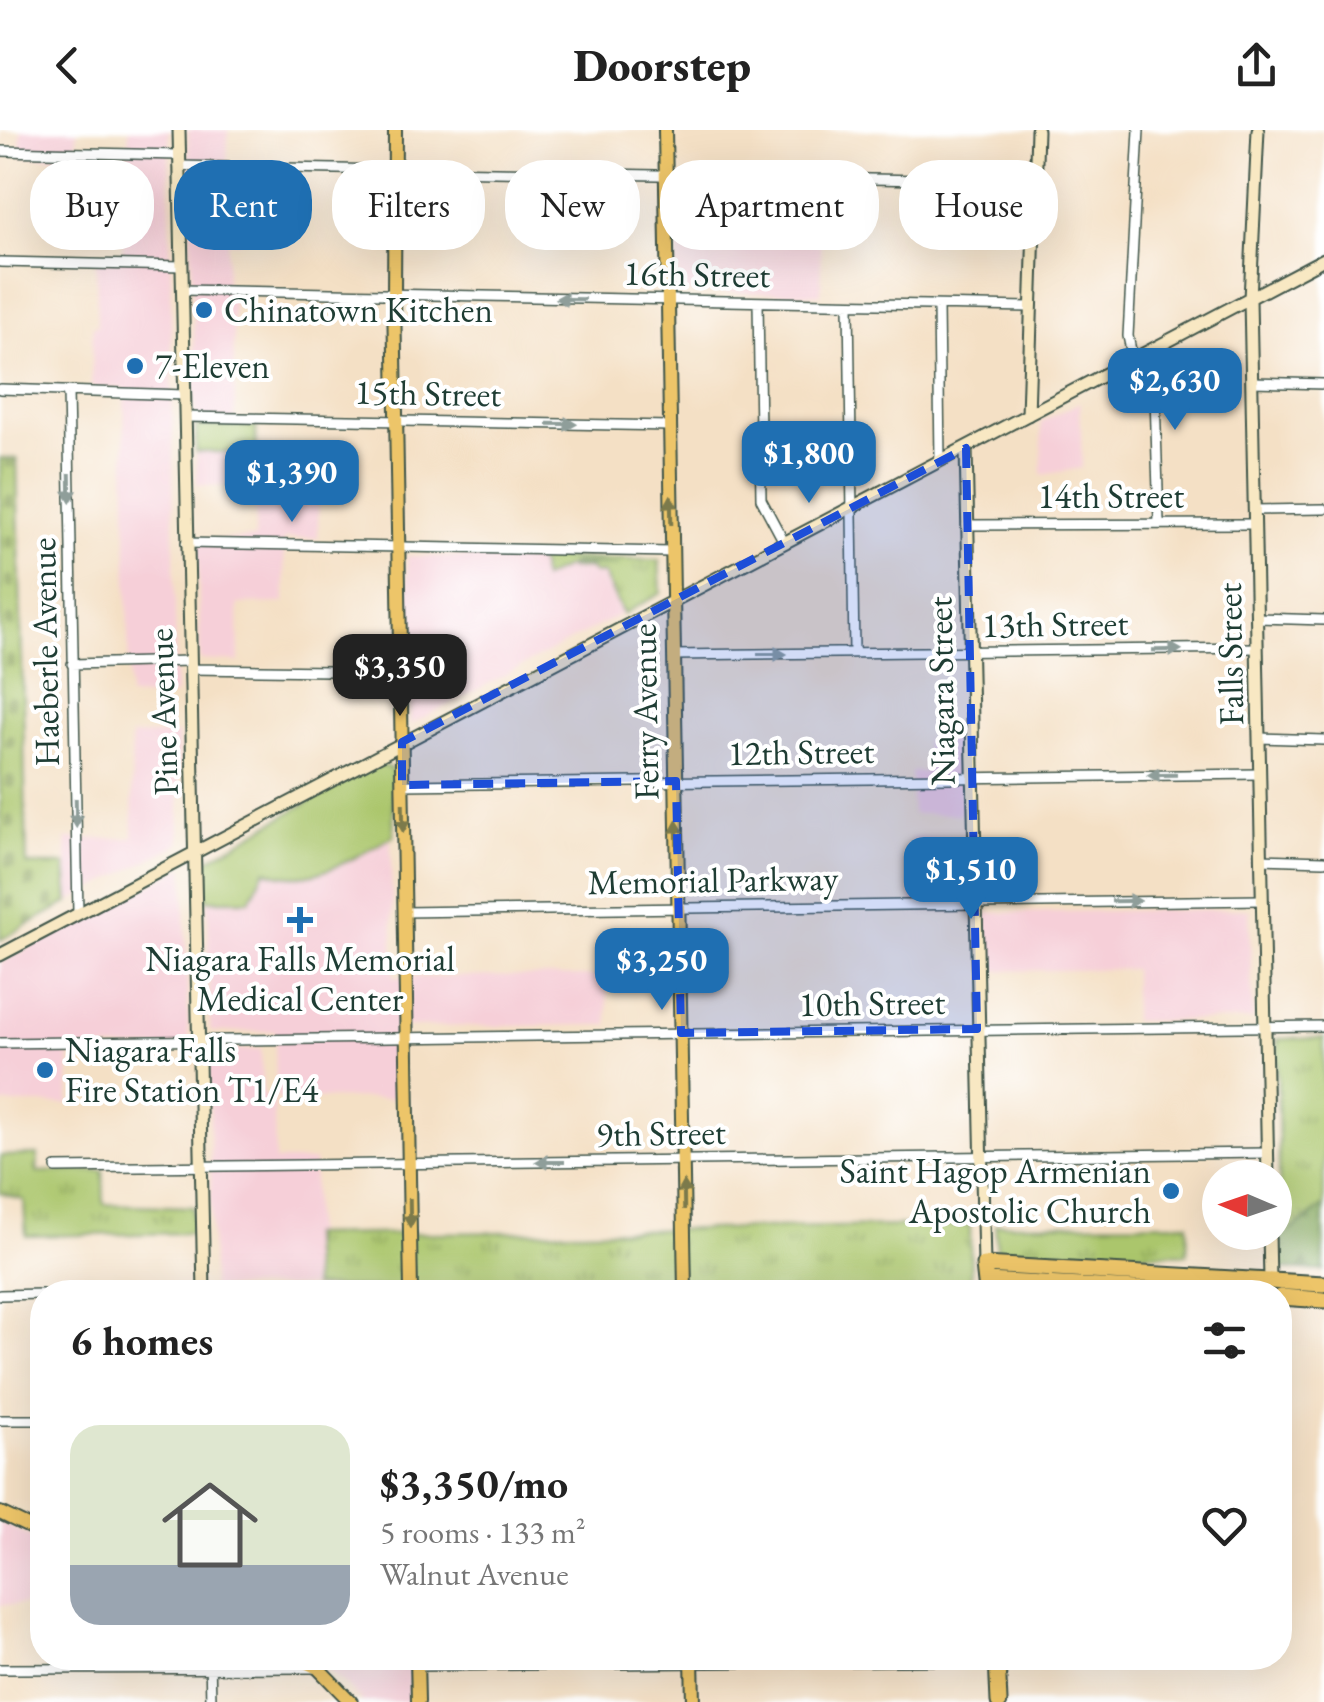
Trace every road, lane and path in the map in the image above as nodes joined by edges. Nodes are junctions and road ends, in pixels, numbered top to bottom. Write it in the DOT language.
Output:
graph roads {
  1 [pos="179,130"];
  2 [pos="396,130"];
  3 [pos="664,130"];
  4 [pos="1037,130"];
  5 [pos="1139,130"];
  6 [pos="1258,130"];
  7 [pos="0,151"];
  8 [pos="179,160"];
  9 [pos="395,160"];
  10 [pos="665,160"];
  11 [pos="1036,160"];
  12 [pos="485,172"];
  13 [pos="660,175"];
  14 [pos="182,250"];
  15 [pos="394,250"];
  16 [pos="667,250"];
  17 [pos="1033,250"];
  18 [pos="1324,260"];
  19 [pos="0,262"];
  20 [pos="182,266"];
  21 [pos="183,290"];
  22 [pos="394,295"];
  23 [pos="1250,299"];
  24 [pos="668,302"];
  25 [pos="758,302"];
  26 [pos="849,304"];
  27 [pos="938,306"];
  28 [pos="1030,307"];
  29 [pos="1149,352"];
  30 [pos="1133,360"];
  31 [pos="1252,382"];
  32 [pos="1324,384"];
  33 [pos="0,389"];
  34 [pos="68,390"];
  35 [pos="185,395"];
  36 [pos="1028,415"];
  37 [pos="185,417"];
  38 [pos="396,420"];
  39 [pos="670,426"];
  40 [pos="966,448"];
  41 [pos="940,462"];
  42 [pos="850,508"];
  43 [pos="1324,509"];
  44 [pos="1255,517"];
  45 [pos="1158,522"];
  46 [pos="967,526"];
  47 [pos="784,542"];
  48 [pos="186,543"];
  49 [pos="398,546"];
  50 [pos="672,552"];
  51 [pos="673,601"];
  52 [pos="1256,618"];
  53 [pos="1324,620"];
  54 [pos="1257,648"];
  55 [pos="970,652"];
  56 [pos="854,653"];
  57 [pos="674,655"];
  58 [pos="72,664"];
  59 [pos="190,665"];
  60 [pos="400,672"];
  61 [pos="1259,738"];
  62 [pos="1324,740"];
  63 [pos="402,742"];
  64 [pos="1260,774"];
  65 [pos="972,778"];
  66 [pos="676,781"];
  67 [pos="402,785"];
  68 [pos="195,852"];
  69 [pos="1261,859"];
  70 [pos="1324,861"];
  71 [pos="1262,900"];
  72 [pos="975,903"];
  73 [pos="678,908"];
  74 [pos="404,912"];
  75 [pos="78,913"];
  76 [pos="0,954"];
  77 [pos="1265,1026"];
  78 [pos="1324,1026"];
  79 [pos="977,1029"];
  80 [pos="681,1032"];
  81 [pos="406,1036"];
  82 [pos="198,1041"];
  83 [pos="0,1043"];
  84 [pos="1267,1153"];
  85 [pos="980,1156"];
  86 [pos="683,1160"];
  87 [pos="1267,1160"];
  88 [pos="409,1163"];
  89 [pos="201,1166"];
  90 [pos="56,1168"];
  91 [pos="1269,1250"];
  92 [pos="986,1279"];
  93 [pos="204,1280"];
  94 [pos="411,1280"];
  95 [pos="686,1280"];
  96 [pos="1128,1280"];
  97 [pos="1270,1280"];
  98 [pos="1292,1282"];
  99 [pos="1324,1284"];
  100 [pos="0,1294"];
  101 [pos="30,1294"];
  102 [pos="1292,1299"];
  103 [pos="1324,1300"];
  104 [pos="0,1420"];
  105 [pos="30,1420"];
  106 [pos="0,1512"];
  107 [pos="30,1527"];
  108 [pos="0,1669"];
  109 [pos="30,1669"];
  110 [pos="210,1670"];
  111 [pos="320,1670"];
  112 [pos="417,1670"];
  113 [pos="692,1670"];
  114 [pos="998,1670"];
  115 [pos="211,1702"];
  116 [pos="351,1702"];
  117 [pos="418,1702"];
  118 [pos="693,1702"];
  119 [pos="999,1702"];
  1 -- 8 [label="street, Pine Avenue"];
  2 -- 9 [label="main road"];
  3 -- 10 [label="main road, Ferry Avenue"];
  4 -- 11 [label="street"];
  5 -- 30 [label="street"];
  6 -- 23 [label="street, Falls Street"];
  7 -- 8 [label="street"];
  12 -- 13 [label="street"];
  14 -- 20 [label="street, Pine Avenue"];
  15 -- 22 [label="main road"];
  16 -- 24 [label="main road, Ferry Avenue"];
  17 -- 28 [label="street"];
  18 -- 23 [label="street"];
  19 -- 20 [label="street"];
  20 -- 21 [label="street, Pine Avenue"];
  21 -- 22 [label="street, 16th Street"];
  21 -- 35 [label="street, Pine Avenue"];
  24 -- 22 [label="street, 16th Street, one-way"];
  22 -- 38 [label="main road"];
  23 -- 29 [label="street"];
  23 -- 31 [label="street, Falls Street"];
  24 -- 25 [label="street, 16th Street"];
  24 -- 39 [label="main road, Ferry Avenue"];
  25 -- 26 [label="street, 16th Street"];
  25 -- 47 [label="street"];
  26 -- 27 [label="street, 16th Street"];
  26 -- 42 [label="street"];
  27 -- 28 [label="street, 16th Street"];
  27 -- 41 [label="street"];
  28 -- 36 [label="street"];
  29 -- 30 [label="street"];
  29 -- 45 [label="street"];
  30 -- 36 [label="street"];
  31 -- 32 [label="street"];
  31 -- 44 [label="street, Falls Street"];
  33 -- 34 [label="street"];
  34 -- 35 [label="street"];
  34 -- 58 [label="street, Haeberle Avenue, one-way"];
  35 -- 37 [label="street, Pine Avenue"];
  36 -- 40 [label="street"];
  37 -- 38 [label="street, 15th Street"];
  37 -- 48 [label="street, Pine Avenue"];
  38 -- 39 [label="street, 15th Street, one-way"];
  38 -- 49 [label="main road"];
  50 -- 39 [label="main road, Ferry Avenue, one-way"];
  40 -- 41 [label="street"];
  40 -- 46 [label="street, Niagara Street"];
  41 -- 42 [label="street"];
  42 -- 47 [label="street"];
  42 -- 56 [label="street"];
  43 -- 44 [label="street, 14th Street"];
  44 -- 45 [label="street, 14th Street"];
  44 -- 52 [label="street, Falls Street"];
  45 -- 46 [label="street, 14th Street"];
  46 -- 55 [label="street, Niagara Street"];
  47 -- 51 [label="street"];
  48 -- 49 [label="street"];
  48 -- 59 [label="street, Pine Avenue"];
  49 -- 50 [label="street"];
  49 -- 60 [label="main road"];
  50 -- 51 [label="main road, Ferry Avenue"];
  51 -- 57 [label="main road, Ferry Avenue"];
  51 -- 63 [label="street"];
  52 -- 53 [label="street"];
  52 -- 54 [label="street, Falls Street"];
  55 -- 54 [label="street, 13th Street, one-way"];
  54 -- 61 [label="street, Falls Street"];
  55 -- 56 [label="street, 13th Street"];
  55 -- 65 [label="street, Niagara Street"];
  57 -- 56 [label="street, 13th Street, one-way"];
  57 -- 66 [label="main road, Ferry Avenue"];
  58 -- 59 [label="street"];
  58 -- 75 [label="street, Haeberle Avenue, one-way"];
  59 -- 60 [label="street"];
  59 -- 68 [label="street, Pine Avenue"];
  60 -- 63 [label="main road"];
  61 -- 62 [label="street"];
  61 -- 64 [label="street, Falls Street"];
  63 -- 67 [label="main road"];
  63 -- 68 [label="street"];
  64 -- 65 [label="street, 12th Street, one-way"];
  64 -- 69 [label="street, Falls Street"];
  65 -- 66 [label="street, 12th Street"];
  65 -- 72 [label="street, Niagara Street"];
  66 -- 67 [label="street, 12th Street"];
  73 -- 66 [label="main road, Ferry Avenue, one-way"];
  67 -- 74 [label="main road, one-way"];
  68 -- 75 [label="street"];
  68 -- 82 [label="street, Pine Avenue"];
  69 -- 70 [label="street"];
  69 -- 71 [label="street, Falls Street"];
  72 -- 71 [label="street, Memorial Parkway, one-way"];
  71 -- 77 [label="street, Falls Street"];
  72 -- 73 [label="street, Memorial Parkway"];
  72 -- 79 [label="street, Niagara Street"];
  73 -- 74 [label="street, Memorial Parkway"];
  73 -- 80 [label="main road, Ferry Avenue"];
  74 -- 81 [label="main road"];
  75 -- 76 [label="street"];
  77 -- 78 [label="street, 10th Street"];
  77 -- 79 [label="street, 10th Street"];
  77 -- 84 [label="street, Falls Street"];
  79 -- 80 [label="street, 10th Street"];
  79 -- 85 [label="street, Niagara Street"];
  80 -- 81 [label="street, 10th Street"];
  80 -- 86 [label="main road, Ferry Avenue"];
  81 -- 82 [label="street, 10th Street"];
  81 -- 88 [label="main road"];
  82 -- 83 [label="street, 10th Street"];
  82 -- 89 [label="street, Pine Avenue"];
  84 -- 85 [label="street, 9th Street"];
  84 -- 87 [label="street, Falls Street"];
  85 -- 86 [label="street, 9th Street"];
  85 -- 92 [label="street, Niagara Street"];
  86 -- 88 [label="street, 9th Street, one-way"];
  95 -- 86 [label="main road, Ferry Avenue, one-way"];
  88 -- 89 [label="street, 9th Street"];
  88 -- 94 [label="main road, one-way"];
  89 -- 90 [label="street, 9th Street"];
  89 -- 93 [label="street, Pine Avenue"];
  91 -- 97 [label="street"];
  92 -- 96 [label="highway"];
  98 -- 99 [label="highway"];
  100 -- 101 [label="street"];
  102 -- 103 [label="highway"];
  104 -- 105 [label="street"];
  106 -- 107 [label="main road"];
  108 -- 109 [label="street"];
  110 -- 115 [label="street"];
  111 -- 116 [label="main road"];
  112 -- 117 [label="main road"];
  113 -- 118 [label="main road"];
  114 -- 119 [label="highway"];
}
